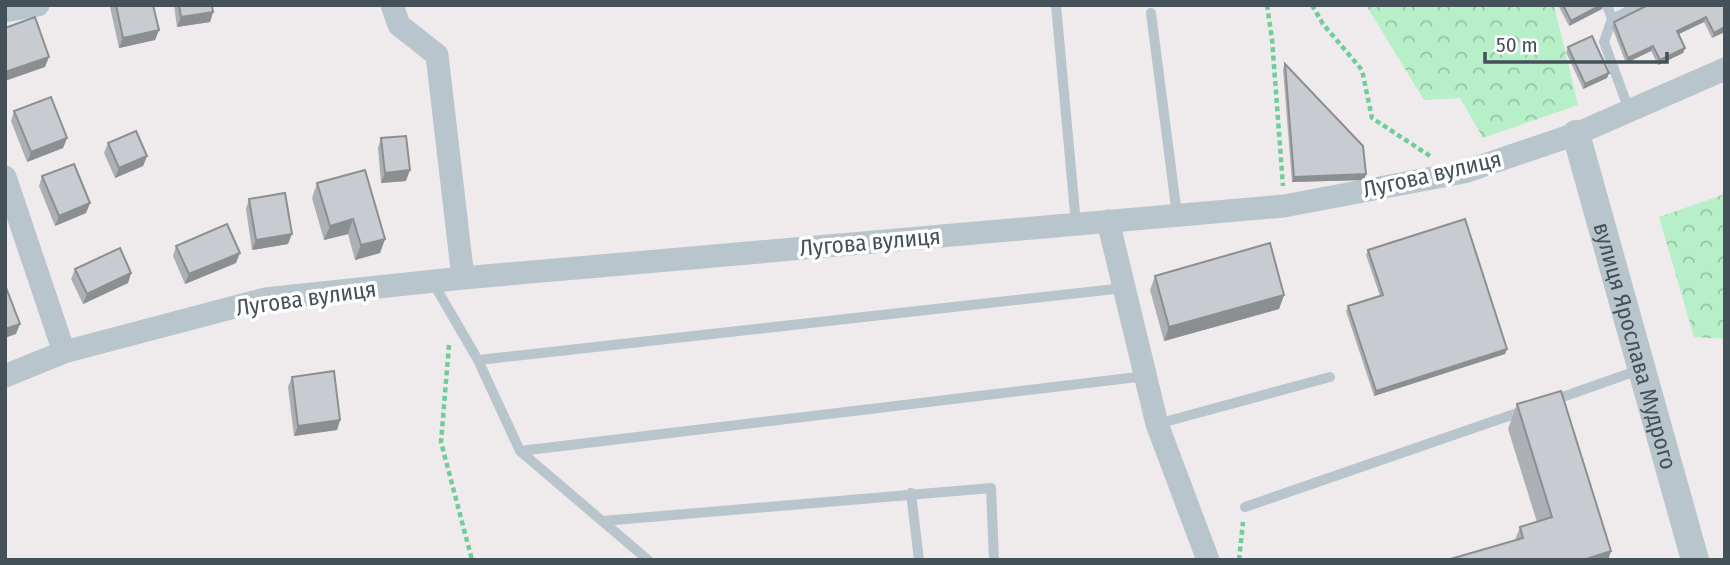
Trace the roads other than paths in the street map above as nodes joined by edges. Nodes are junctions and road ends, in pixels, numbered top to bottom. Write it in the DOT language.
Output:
graph roads {
  1 [pos="38,5"];
  2 [pos="392,5"];
  3 [pos="1056,5"];
  4 [pos="1607,5"];
  5 [pos="1641,5"];
  6 [pos="5,11"];
  7 [pos="1151,13"];
  8 [pos="1612,19"];
  9 [pos="1725,69"];
  10 [pos="1629,110"];
  11 [pos="1576,134"];
  12 [pos="5,177"];
  13 [pos="1177,215"];
  14 [pos="1108,221"];
  15 [pos="1076,224"];
  16 [pos="463,278"];
  17 [pos="432,281"];
  18 [pos="1124,288"];
  19 [pos="64,352"];
  20 [pos="478,360"];
  21 [pos="1642,369"];
  22 [pos="5,376"];
  23 [pos="1146,376"];
  24 [pos="1331,377"];
  25 [pos="1157,424"];
  26 [pos="520,452"];
  27 [pos="911,493"];
  28 [pos="1245,508"];
  29 [pos="603,521"];
  30 [pos="648,560"];
  31 [pos="919,560"];
  32 [pos="994,560"];
  33 [pos="1208,560"];
  34 [pos="1695,560"];
  1 -- 6 [label="street"];
  2 -- 16 [label="street"];
  3 -- 15 [label="lane"];
  4 -- 8 [label="lane"];
  5 -- 8 [label="lane"];
  7 -- 13 [label="lane"];
  8 -- 10 [label="lane"];
  9 -- 10 [label="street, Лугова вулиця"];
  10 -- 11 [label="street, Лугова вулиця"];
  11 -- 13 [label="street, Лугова вулиця"];
  11 -- 21 [label="street, вулиця Ярослава Мудрого"];
  12 -- 19 [label="street"];
  13 -- 14 [label="street, Лугова вулиця"];
  14 -- 15 [label="street, Лугова вулиця"];
  14 -- 18 [label="street"];
  15 -- 16 [label="street, Лугова вулиця"];
  16 -- 17 [label="street, Лугова вулиця"];
  17 -- 19 [label="street, Лугова вулиця"];
  17 -- 20 [label="lane"];
  18 -- 20 [label="lane"];
  18 -- 23 [label="street"];
  19 -- 22 [label="street, Лугова вулиця"];
  20 -- 26 [label="lane"];
  21 -- 28 [label="lane"];
  21 -- 34 [label="street, вулиця Ярослава Мудрого"];
  23 -- 25 [label="street"];
  23 -- 26 [label="lane"];
  24 -- 25 [label="lane"];
  25 -- 33 [label="street"];
  26 -- 29 [label="lane"];
  27 -- 29 [label="lane"];
  27 -- 31 [label="lane"];
  27 -- 32 [label="lane"];
  29 -- 30 [label="lane"];
}
